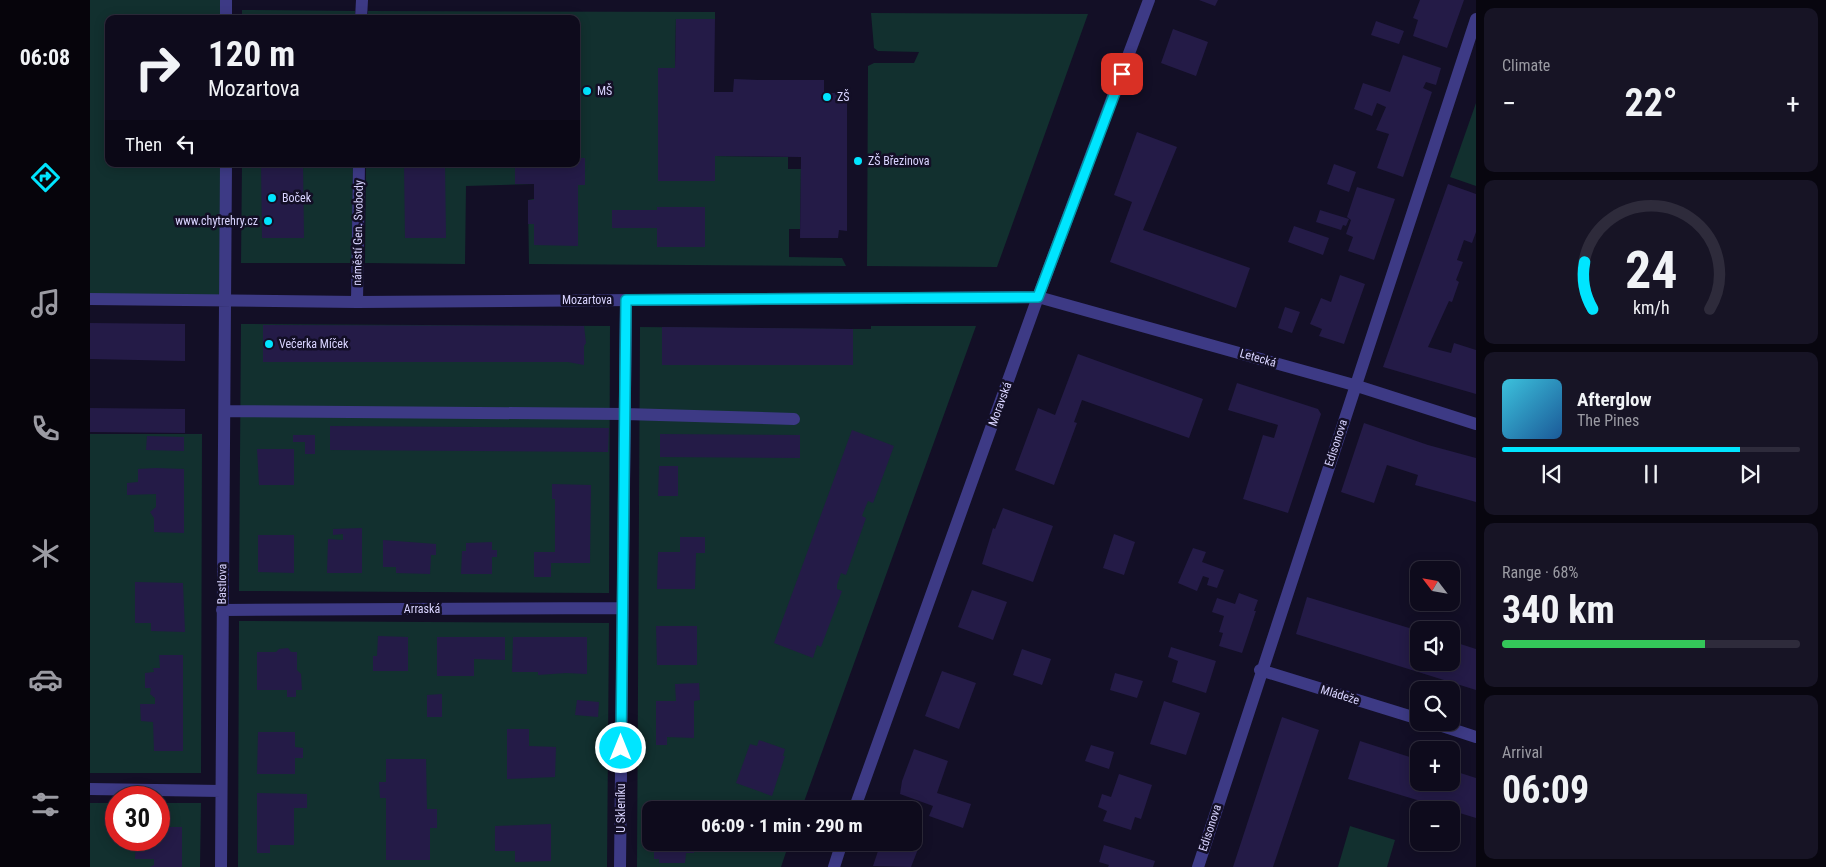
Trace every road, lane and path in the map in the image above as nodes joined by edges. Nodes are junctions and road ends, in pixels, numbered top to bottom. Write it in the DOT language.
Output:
graph roads {
  1 [pos="226,0"];
  2 [pos="362,0"];
  3 [pos="1150,0"];
  4 [pos="226,15"];
  5 [pos="362,15"];
  6 [pos="1476,19"];
  7 [pos="226,167"];
  8 [pos="359,167"];
  9 [pos="1038,297"];
  10 [pos="90,299"];
  11 [pos="626,300"];
  12 [pos="226,301"];
  13 [pos="358,302"];
  14 [pos="1354,385"];
  15 [pos="224,411"];
  16 [pos="624,414"];
  17 [pos="794,419"];
  18 [pos="1476,424"];
  19 [pos="622,608"];
  20 [pos="222,610"];
  21 [pos="1260,670"];
  22 [pos="1410,716"];
  23 [pos="1458,731"];
  24 [pos="1476,737"];
  25 [pos="90,790"];
  26 [pos="221,791"];
  27 [pos="857,801"];
  28 [pos="839,851"];
  29 [pos="221,867"];
  30 [pos="620,867"];
  31 [pos="834,867"];
  32 [pos="1198,867"];
  1 -- 4 [label="street"];
  2 -- 5 [label="street"];
  3 -- 9 [label="street, Moravská"];
  6 -- 14 [label="street, Edisonova"];
  7 -- 12 [label="street, Bastlova"];
  8 -- 13 [label="street, náměstí Gen. Svobody"];
  9 -- 11 [label="street, Mozartova"];
  9 -- 14 [label="street, Letecká"];
  9 -- 27 [label="street, Moravská"];
  10 -- 12 [label="street, Mozartova"];
  11 -- 13 [label="street, Mozartova"];
  11 -- 16 [label="street, U Skleníku"];
  12 -- 13 [label="street, Mozartova"];
  12 -- 15 [label="street, Bastlova"];
  14 -- 18 [label="street, Letecká"];
  14 -- 21 [label="street, Edisonova"];
  15 -- 16 [label="street"];
  15 -- 20 [label="street, Bastlova"];
  16 -- 17 [label="street"];
  16 -- 19 [label="street, U Skleníku"];
  19 -- 20 [label="street, Arraská"];
  19 -- 30 [label="street, U Skleníku"];
  20 -- 26 [label="street, Bastlova"];
  21 -- 22 [label="street, Mládeže"];
  21 -- 32 [label="street, Edisonova"];
  23 -- 24 [label="street"];
  25 -- 26 [label="street"];
  26 -- 29 [label="street, Bastlova"];
  28 -- 31 [label="street"];
}
